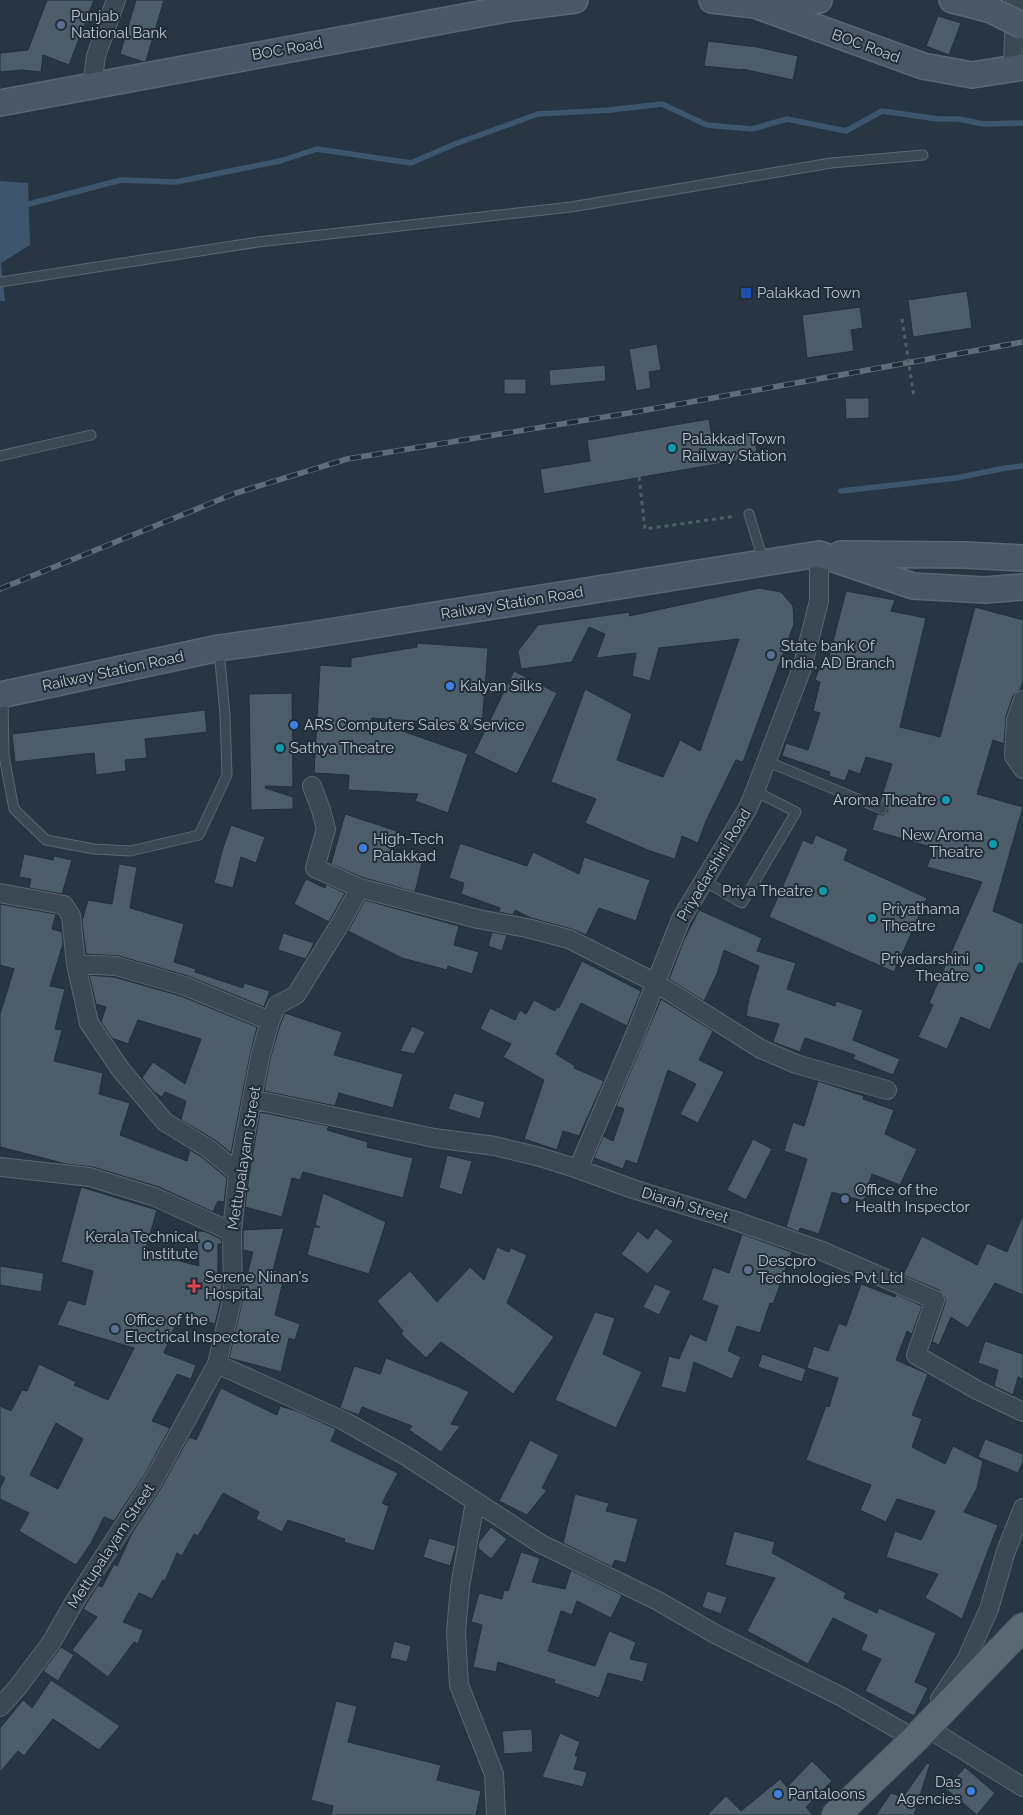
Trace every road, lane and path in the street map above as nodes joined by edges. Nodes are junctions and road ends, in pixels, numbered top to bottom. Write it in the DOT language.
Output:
graph roads {
  1 [pos="116,0"];
  2 [pos="575,0"];
  3 [pos="712,0"];
  4 [pos="819,0"];
  5 [pos="1015,0"];
  6 [pos="960,2"];
  7 [pos="755,5"];
  8 [pos="1023,26"];
  9 [pos="1018,67"];
  10 [pos="92,85"];
  11 [pos="0,103"];
  12 [pos="923,155"];
  13 [pos="0,282"];
  14 [pos="902,319"];
  15 [pos="914,397"];
  16 [pos="91,435"];
  17 [pos="0,456"];
  18 [pos="639,477"];
  19 [pos="749,514"];
  20 [pos="819,554"];
  21 [pos="1023,558"];
  22 [pos="764,563"];
  23 [pos="1023,588"];
  24 [pos="219,648"];
  25 [pos="1,695"];
  26 [pos="1023,700"];
  27 [pos="766,761"];
  28 [pos="1023,769"];
  29 [pos="312,786"];
  30 [pos="755,791"];
  31 [pos="882,809"];
  32 [pos="704,881"];
  33 [pos="360,888"];
  34 [pos="0,893"];
  35 [pos="76,964"];
  36 [pos="656,983"];
  37 [pos="270,1021"];
  38 [pos="887,1090"];
  39 [pos="252,1100"];
  40 [pos="0,1167"];
  41 [pos="578,1169"];
  42 [pos="238,1173"];
  43 [pos="232,1232"];
  44 [pos="217,1364"];
  45 [pos="1023,1412"];
  46 [pos="475,1502"];
  47 [pos="1023,1508"];
  48 [pos="1023,1627"];
  49 [pos="0,1707"];
  50 [pos="920,1733"];
  51 [pos="1023,1786"];
  52 [pos="496,1815"];
  53 [pos="836,1815"];
  1 -- 10 [label="street"];
  2 -- 10 [label="street, BOC Road"];
  3 -- 7 [label="street, BOC Road"];
  4 -- 7 [label="street"];
  5 -- 9 [label="street"];
  6 -- 8 [label="street, bridge"];
  7 -- 9 [label="street, BOC Road"];
  10 -- 11 [label="street, BOC Road"];
  12 -- 13 [label="lane"];
  14 -- 15 [label="path, bridge"];
  16 -- 17 [label="lane"];
  18 -- 19 [label="path"];
  19 -- 22 [label="lane"];
  20 -- 21 [label="street"];
  20 -- 22 [label="street, Railway Station Road"];
  20 -- 23 [label="street, Railway Station Road"];
  20 -- 27 [label="street, Priyadarshini Road"];
  22 -- 24 [label="street, Railway Station Road"];
  24 -- 25 [label="street, Railway Station Road"];
  24 -- 25 [label="lane"];
  26 -- 28 [label="street"];
  27 -- 30 [label="street, Priyadarshini Road"];
  27 -- 31 [label="lane"];
  29 -- 33 [label="street"];
  30 -- 32 [label="street, Priyadarshini Road"];
  30 -- 32 [label="lane"];
  32 -- 36 [label="street, Priyadarshini Road"];
  33 -- 36 [label="street"];
  33 -- 37 [label="street, Mettupalayam Street"];
  34 -- 35 [label="street"];
  35 -- 37 [label="street"];
  35 -- 42 [label="street"];
  36 -- 38 [label="street"];
  36 -- 41 [label="street, Priyadarshini Road"];
  37 -- 39 [label="street, Mettupalayam Street"];
  39 -- 41 [label="street, Diarah Street"];
  39 -- 42 [label="street, Mettupalayam Street"];
  40 -- 43 [label="street"];
  41 -- 45 [label="street, Diarah Street"];
  42 -- 43 [label="street, Mettupalayam Street"];
  43 -- 44 [label="street, Mettupalayam Street"];
  44 -- 46 [label="street"];
  44 -- 49 [label="street, Mettupalayam Street"];
  46 -- 50 [label="street"];
  46 -- 52 [label="street"];
  47 -- 50 [label="street"];
  48 -- 50 [label="main road"];
  50 -- 51 [label="street"];
  50 -- 53 [label="main road"];
}
